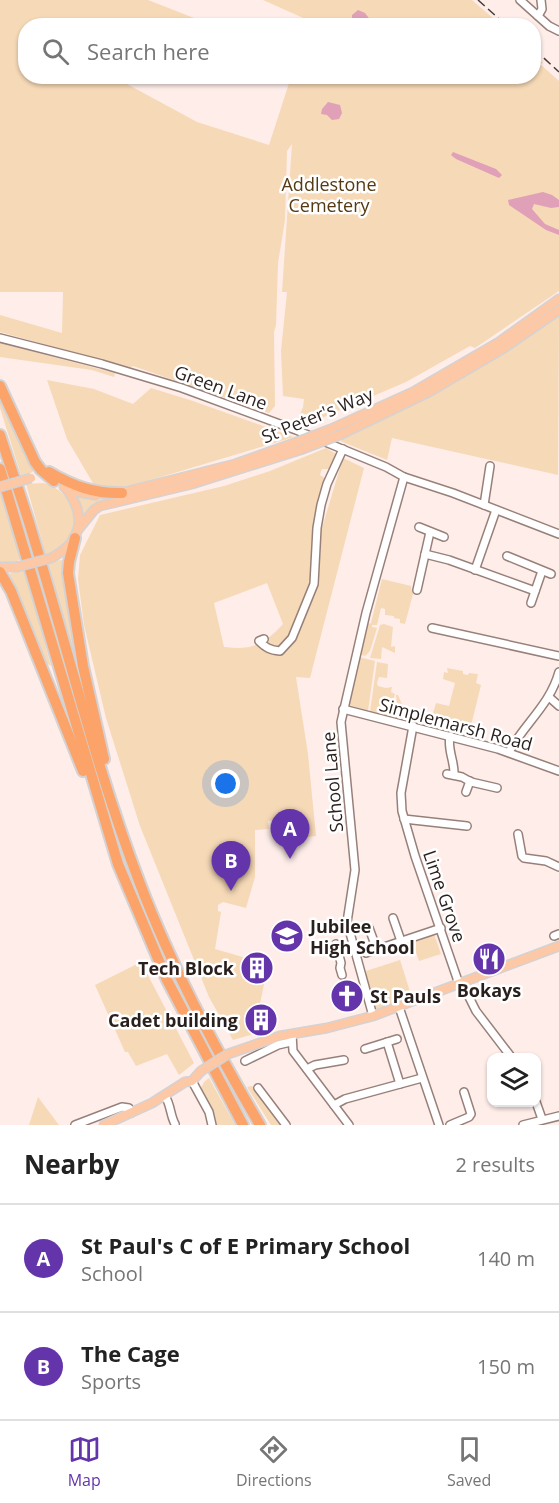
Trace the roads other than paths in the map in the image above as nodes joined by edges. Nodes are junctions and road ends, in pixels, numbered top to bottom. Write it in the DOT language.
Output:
graph roads {
  1 [pos="520,0"];
  2 [pos="541,0"];
  3 [pos="538,16"];
  4 [pos="541,19"];
  5 [pos="559,31"];
  6 [pos="559,299"];
  7 [pos="559,310"];
  8 [pos="0,338"];
  9 [pos="0,386"];
  10 [pos="0,435"];
  11 [pos="299,446"];
  12 [pos="343,449"];
  13 [pos="30,450"];
  14 [pos="490,466"];
  15 [pos="0,469"];
  16 [pos="404,477"];
  17 [pos="59,484"];
  18 [pos="0,487"];
  19 [pos="122,493"];
  20 [pos="484,505"];
  21 [pos="496,510"];
  22 [pos="419,527"];
  23 [pos="430,532"];
  24 [pos="559,534"];
  25 [pos="76,535"];
  26 [pos="444,537"];
  27 [pos="425,555"];
  28 [pos="507,556"];
  29 [pos="0,567"];
  30 [pos="475,570"];
  31 [pos="542,571"];
  32 [pos="0,572"];
  33 [pos="551,574"];
  34 [pos="0,577"];
  35 [pos="417,590"];
  36 [pos="535,591"];
  37 [pos="15,602"];
  38 [pos="531,603"];
  39 [pos="432,628"];
  40 [pos="264,639"];
  41 [pos="559,656"];
  42 [pos="559,672"];
  43 [pos="549,697"];
  44 [pos="559,706"];
  45 [pos="343,710"];
  46 [pos="413,726"];
  47 [pos="450,736"];
  48 [pos="509,752"];
  49 [pos="559,771"];
  50 [pos="470,781"];
  51 [pos="497,788"];
  52 [pos="108,791"];
  53 [pos="466,792"];
  54 [pos="98,803"];
  55 [pos="404,819"];
  56 [pos="467,826"];
  57 [pos="518,834"];
  58 [pos="559,867"];
  59 [pos="393,918"];
  60 [pos="369,928"];
  61 [pos="441,928"];
  62 [pos="401,941"];
  63 [pos="559,946"];
  64 [pos="353,947"];
  65 [pos="377,950"];
  66 [pos="366,953"];
  67 [pos="342,975"];
  68 [pos="461,983"];
  69 [pos="399,1007"];
  70 [pos="373,1016"];
  71 [pos="292,1038"];
  72 [pos="397,1039"];
  73 [pos="387,1042"];
  74 [pos="364,1049"];
  75 [pos="508,1053"];
  76 [pos="344,1060"];
  77 [pos="245,1061"];
  78 [pos="307,1069"];
  79 [pos="422,1078"];
  80 [pos="192,1081"];
  81 [pos="400,1084"];
  82 [pos="258,1088"];
  83 [pos="464,1092"];
  84 [pos="165,1096"];
  85 [pos="334,1105"];
  86 [pos="538,1107"];
  87 [pos="131,1113"];
  88 [pos="559,1116"];
  89 [pos="542,1119"];
  90 [pos="75,1125"];
  91 [pos="104,1125"];
  92 [pos="174,1125"];
  93 [pos="183,1125"];
  94 [pos="212,1125"];
  95 [pos="243,1125"];
  96 [pos="260,1125"];
  97 [pos="286,1125"];
  98 [pos="349,1125"];
  99 [pos="439,1125"];
  100 [pos="450,1125"];
  101 [pos="523,1125"];
  1 -- 3 [label="street"];
  2 -- 3 [label="street"];
  4 -- 5 [label="street"];
  6 -- 11 [label="main road, St Peter's Way, bridge"];
  7 -- 11 [label="main road, St Peter's Way, bridge"];
  8 -- 12 [label="street, Green Lane"];
  9 -- 13 [label="highway"];
  10 -- 52 [label="highway"];
  11 -- 19 [label="main road, St Peter's Way"];
  11 -- 25 [label="main road, St Peter's Way"];
  12 -- 16 [label="street, Green Lane"];
  12 -- 40 [label="street"];
  13 -- 17 [label="highway"];
  13 -- 19 [label="highway"];
  14 -- 20 [label="street"];
  15 -- 54 [label="highway"];
  16 -- 20 [label="street, Green Lane"];
  16 -- 45 [label="street, School Lane"];
  17 -- 18 [label="main road, St Peter's Way, bridge"];
  17 -- 19 [label="main road, St Peter's Way"];
  17 -- 25 [label="main road"];
  20 -- 21 [label="street, Green Lane"];
  21 -- 24 [label="street, Green Lane"];
  21 -- 30 [label="street"];
  22 -- 23 [label="street"];
  23 -- 26 [label="street"];
  23 -- 27 [label="street"];
  25 -- 29 [label="main road, St Peter's Way, bridge"];
  25 -- 52 [label="highway"];
  27 -- 30 [label="street"];
  27 -- 35 [label="street"];
  28 -- 31 [label="street"];
  30 -- 36 [label="street"];
  31 -- 33 [label="street"];
  31 -- 36 [label="street"];
  32 -- 37 [label="highway"];
  34 -- 37 [label="highway"];
  36 -- 38 [label="street"];
  37 -- 54 [label="highway"];
  39 -- 41 [label="street"];
  42 -- 43 [label="street"];
  43 -- 44 [label="street"];
  43 -- 48 [label="street"];
  45 -- 46 [label="street, Simplemarsh Road"];
  45 -- 64 [label="street, School Lane"];
  46 -- 47 [label="street, Simplemarsh Road"];
  46 -- 55 [label="street, Lime Grove"];
  47 -- 48 [label="street, Simplemarsh Road"];
  47 -- 50 [label="street"];
  48 -- 49 [label="street, Simplemarsh Road"];
  50 -- 51 [label="street"];
  50 -- 53 [label="street"];
  52 -- 96 [label="highway"];
  54 -- 95 [label="highway"];
  55 -- 56 [label="street"];
  55 -- 61 [label="street, Lime Grove"];
  57 -- 58 [label="street"];
  59 -- 62 [label="street"];
  60 -- 65 [label="street"];
  61 -- 62 [label="street"];
  61 -- 68 [label="street, Lime Grove"];
  62 -- 65 [label="street"];
  63 -- 68 [label="main road"];
  64 -- 67 [label="street"];
  64 -- 70 [label="street, School Lane"];
  65 -- 66 [label="street"];
  68 -- 69 [label="main road"];
  68 -- 75 [label="street, Lime Grove"];
  69 -- 70 [label="main road"];
  69 -- 79 [label="street"];
  70 -- 71 [label="main road"];
  71 -- 77 [label="street"];
  71 -- 78 [label="street"];
  71 -- 80 [label="main road, bridge"];
  72 -- 73 [label="street"];
  73 -- 74 [label="street"];
  73 -- 81 [label="street"];
  76 -- 78 [label="street"];
  78 -- 85 [label="street"];
  79 -- 81 [label="street"];
  79 -- 99 [label="street"];
  80 -- 84 [label="main road"];
  80 -- 94 [label="street"];
  81 -- 85 [label="street"];
  82 -- 97 [label="street"];
  83 -- 100 [label="street"];
  84 -- 87 [label="main road"];
  84 -- 92 [label="street"];
  85 -- 98 [label="street"];
  86 -- 89 [label="street"];
  87 -- 90 [label="street"];
  87 -- 91 [label="main road"];
  88 -- 89 [label="street"];
  89 -- 101 [label="street"];
  92 -- 93 [label="street"];
}
